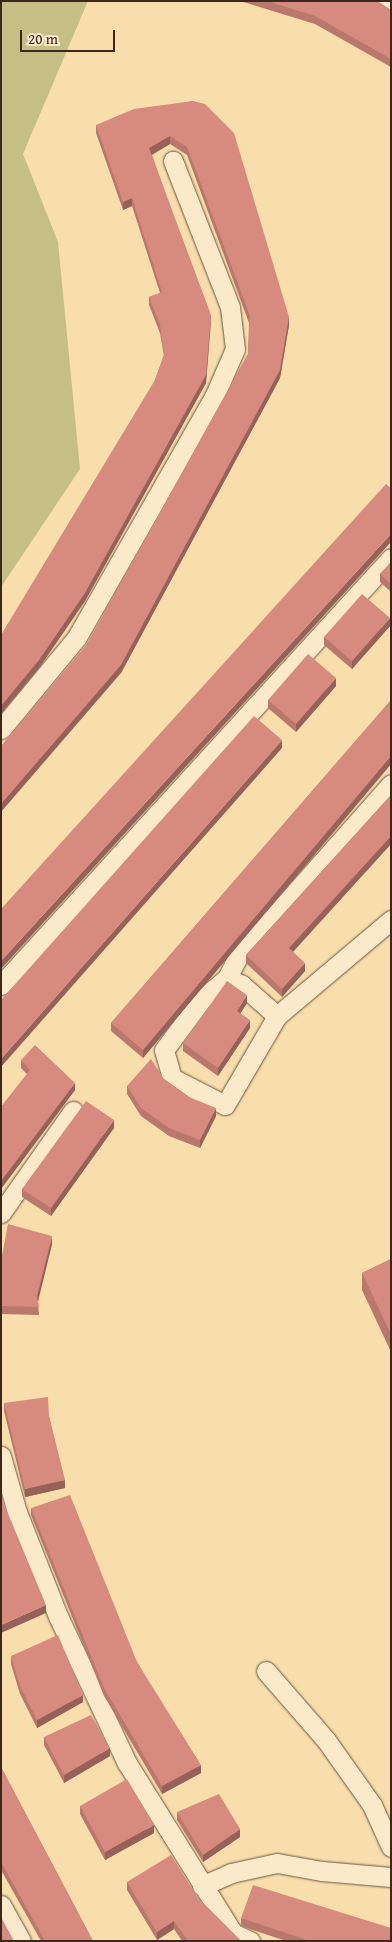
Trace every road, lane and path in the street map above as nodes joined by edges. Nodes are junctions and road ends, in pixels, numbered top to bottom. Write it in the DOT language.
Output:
graph roads {
  1 [pos="386,1"];
  2 [pos="391,5"];
  3 [pos="174,161"];
  4 [pos="391,558"];
  5 [pos="1,729"];
  6 [pos="391,784"];
  7 [pos="391,920"];
  8 [pos="227,978"];
  9 [pos="1,985"];
  10 [pos="277,1016"];
  11 [pos="73,1111"];
  12 [pos="1,1213"];
  13 [pos="1,1456"];
  14 [pos="266,1671"];
  15 [pos="391,1847"];
  16 [pos="391,1877"];
  17 [pos="202,1886"];
  18 [pos="1,1905"];
  19 [pos="21,1941"];
  20 [pos="250,1941"];
  1 -- 2 [label="lane"];
  3 -- 5 [label="lane"];
  4 -- 9 [label="lane"];
  6 -- 8 [label="lane"];
  7 -- 10 [label="lane"];
  8 -- 10 [label="lane"];
  8 -- 10 [label="lane"];
  11 -- 12 [label="lane"];
  13 -- 17 [label="lane"];
  14 -- 15 [label="lane"];
  16 -- 17 [label="lane"];
  17 -- 20 [label="lane"];
  18 -- 19 [label="lane"];
}
